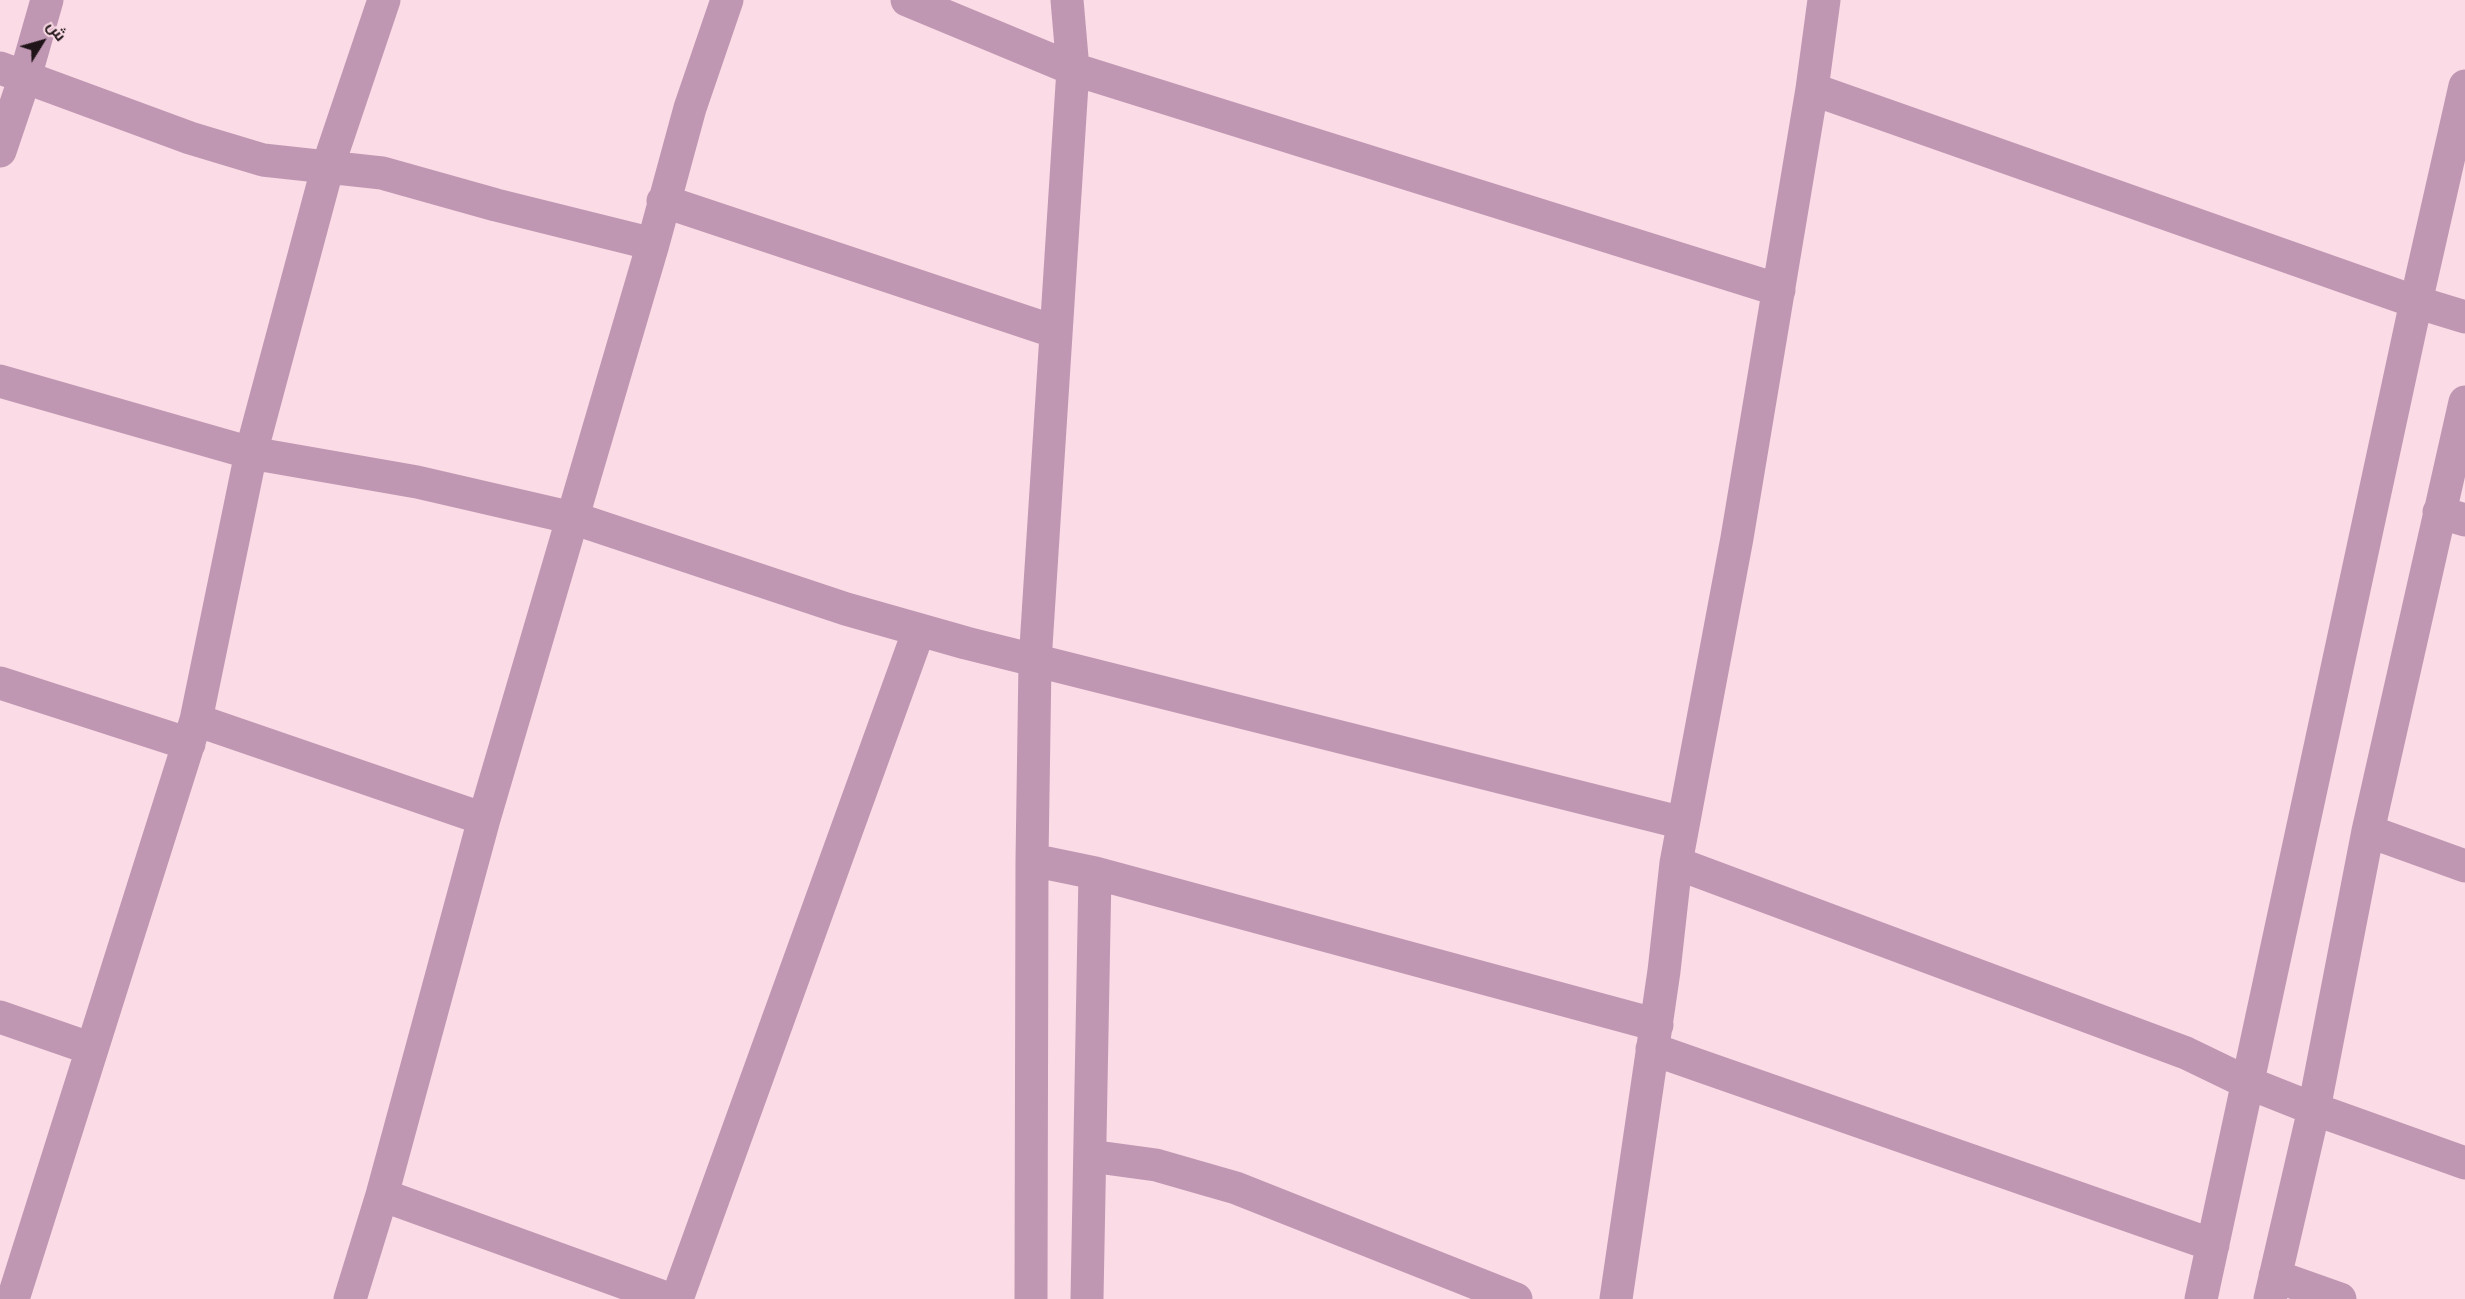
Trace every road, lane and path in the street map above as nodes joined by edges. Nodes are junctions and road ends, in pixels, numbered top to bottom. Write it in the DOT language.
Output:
graph roads {
  1 [pos="47,0"];
  2 [pos="384,0"];
  3 [pos="727,0"];
  4 [pos="907,0"];
  5 [pos="1067,0"];
  6 [pos="1824,0"];
  7 [pos="1073,69"];
  8 [pos="13,72"];
  9 [pos="2465,86"];
  10 [pos="1812,89"];
  11 [pos="0,151"];
  12 [pos="328,166"];
  13 [pos="663,201"];
  14 [pos="653,244"];
  15 [pos="1779,290"];
  16 [pos="2416,302"];
  17 [pos="2465,317"];
  18 [pos="1056,332"];
  19 [pos="0,381"];
  20 [pos="2465,402"];
  21 [pos="251,453"];
  22 [pos="2452,516"];
  23 [pos="573,518"];
  24 [pos="919,630"];
  25 [pos="1035,662"];
  26 [pos="0,683"];
  27 [pos="192,732"];
  28 [pos="484,819"];
  29 [pos="1683,823"];
  30 [pos="2368,831"];
  31 [pos="1032,860"];
  32 [pos="1676,863"];
  33 [pos="2465,866"];
  34 [pos="1095,873"];
  35 [pos="0,1017"];
  36 [pos="1654,1037"];
  37 [pos="92,1049"];
  38 [pos="2246,1082"];
  39 [pos="2314,1109"];
  40 [pos="1090,1156"];
  41 [pos="2465,1163"];
  42 [pos="382,1195"];
  43 [pos="2213,1245"];
  44 [pos="2272,1288"];
  45 [pos="13,1299"];
  46 [pos="350,1299"];
  47 [pos="669,1299"];
  48 [pos="677,1299"];
  49 [pos="1031,1299"];
  50 [pos="1087,1299"];
  51 [pos="1516,1299"];
  52 [pos="1616,1299"];
  53 [pos="2201,1299"];
  54 [pos="2340,1299"];
  1 -- 8 [label="street"];
  2 -- 12 [label="street"];
  3 -- 13 [label="street"];
  4 -- 7 [label="street"];
  5 -- 7 [label="street"];
  6 -- 10 [label="street"];
  7 -- 15 [label="street"];
  7 -- 18 [label="street"];
  8 -- 11 [label="street"];
  8 -- 12 [label="street"];
  9 -- 16 [label="street"];
  10 -- 15 [label="street"];
  10 -- 16 [label="street"];
  12 -- 14 [label="street"];
  12 -- 21 [label="street"];
  13 -- 14 [label="street"];
  13 -- 18 [label="street"];
  14 -- 23 [label="street"];
  15 -- 29 [label="street"];
  16 -- 17 [label="street"];
  16 -- 38 [label="street"];
  18 -- 25 [label="street"];
  19 -- 21 [label="street"];
  20 -- 22 [label="street"];
  21 -- 23 [label="street"];
  21 -- 27 [label="street"];
  22 -- 30 [label="street"];
  23 -- 24 [label="street"];
  23 -- 28 [label="street"];
  24 -- 25 [label="street"];
  24 -- 48 [label="street"];
  25 -- 29 [label="street"];
  25 -- 31 [label="street"];
  26 -- 27 [label="street"];
  27 -- 28 [label="street"];
  27 -- 37 [label="street"];
  28 -- 42 [label="street"];
  29 -- 32 [label="street"];
  30 -- 33 [label="street"];
  30 -- 39 [label="street"];
  31 -- 34 [label="street"];
  31 -- 49 [label="street"];
  32 -- 36 [label="street"];
  32 -- 38 [label="street"];
  34 -- 36 [label="street"];
  34 -- 40 [label="street"];
  35 -- 37 [label="street"];
  36 -- 43 [label="street"];
  36 -- 52 [label="street"];
  37 -- 45 [label="street"];
  38 -- 39 [label="street"];
  38 -- 43 [label="street"];
  39 -- 41 [label="street"];
  39 -- 44 [label="street"];
  40 -- 50 [label="street"];
  40 -- 51 [label="street"];
  42 -- 46 [label="street"];
  42 -- 47 [label="street"];
  43 -- 53 [label="street"];
  44 -- 54 [label="street"];
}
